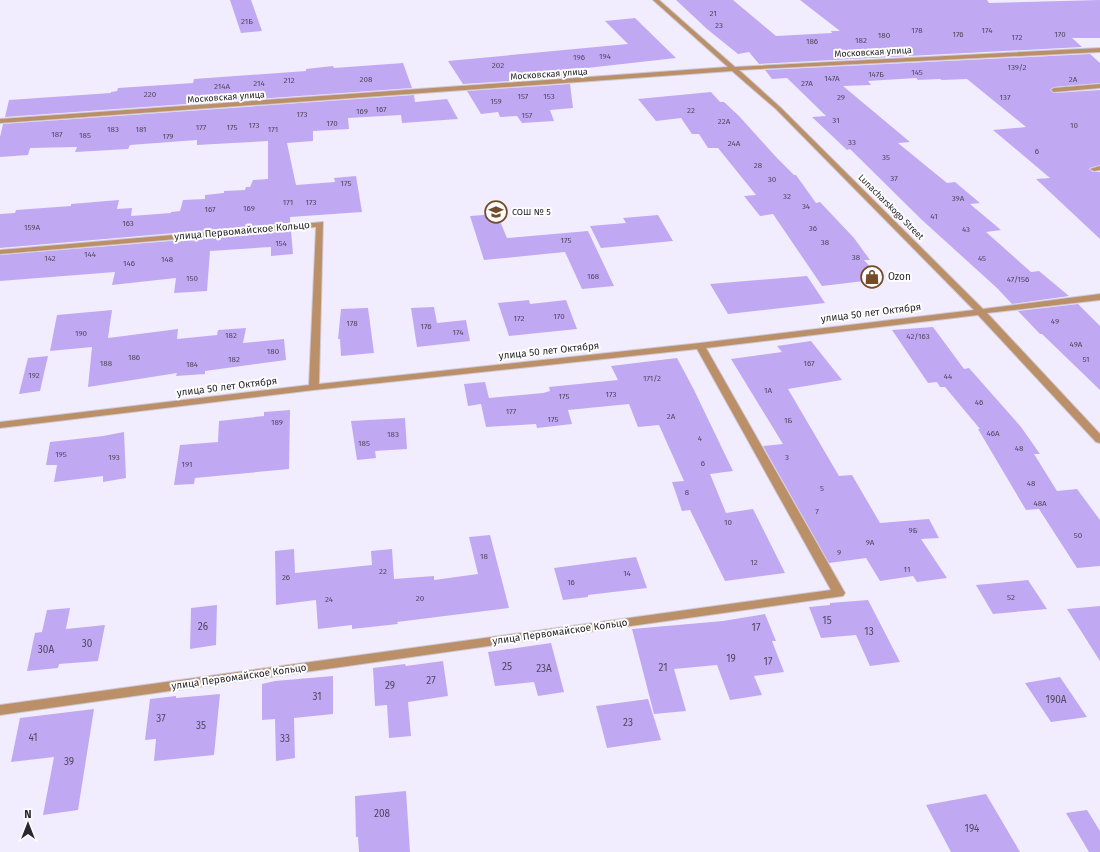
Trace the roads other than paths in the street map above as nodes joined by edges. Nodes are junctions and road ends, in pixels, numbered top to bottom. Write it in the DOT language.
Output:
graph roads {
  1 [pos="656,0"];
  2 [pos="1100,50"];
  3 [pos="734,69"];
  4 [pos="1100,86"];
  5 [pos="1054,90"];
  6 [pos="0,121"];
  7 [pos="0,252"];
  8 [pos="1100,297"];
  9 [pos="980,311"];
  10 [pos="700,346"];
  11 [pos="314,387"];
  12 [pos="0,425"];
  13 [pos="1100,440"];
  14 [pos="0,710"];
  1 -- 3 [label="street, Lunacharskogo Street"];
  2 -- 3 [label="street, Московская улица"];
  3 -- 6 [label="street, Московская улица"];
  3 -- 9 [label="street, Lunacharskogo Street"];
  4 -- 5 [label="street"];
  7 -- 11 [label="street, улица Первомайское Кольцо"];
  8 -- 9 [label="street, улица 50 лет Октября"];
  9 -- 10 [label="street, улица 50 лет Октября"];
  9 -- 13 [label="street, Lunacharskogo Street"];
  10 -- 11 [label="street, улица 50 лет Октября"];
  10 -- 14 [label="street, улица Первомайское Кольцо"];
  11 -- 12 [label="street, улица 50 лет Октября"];
}
